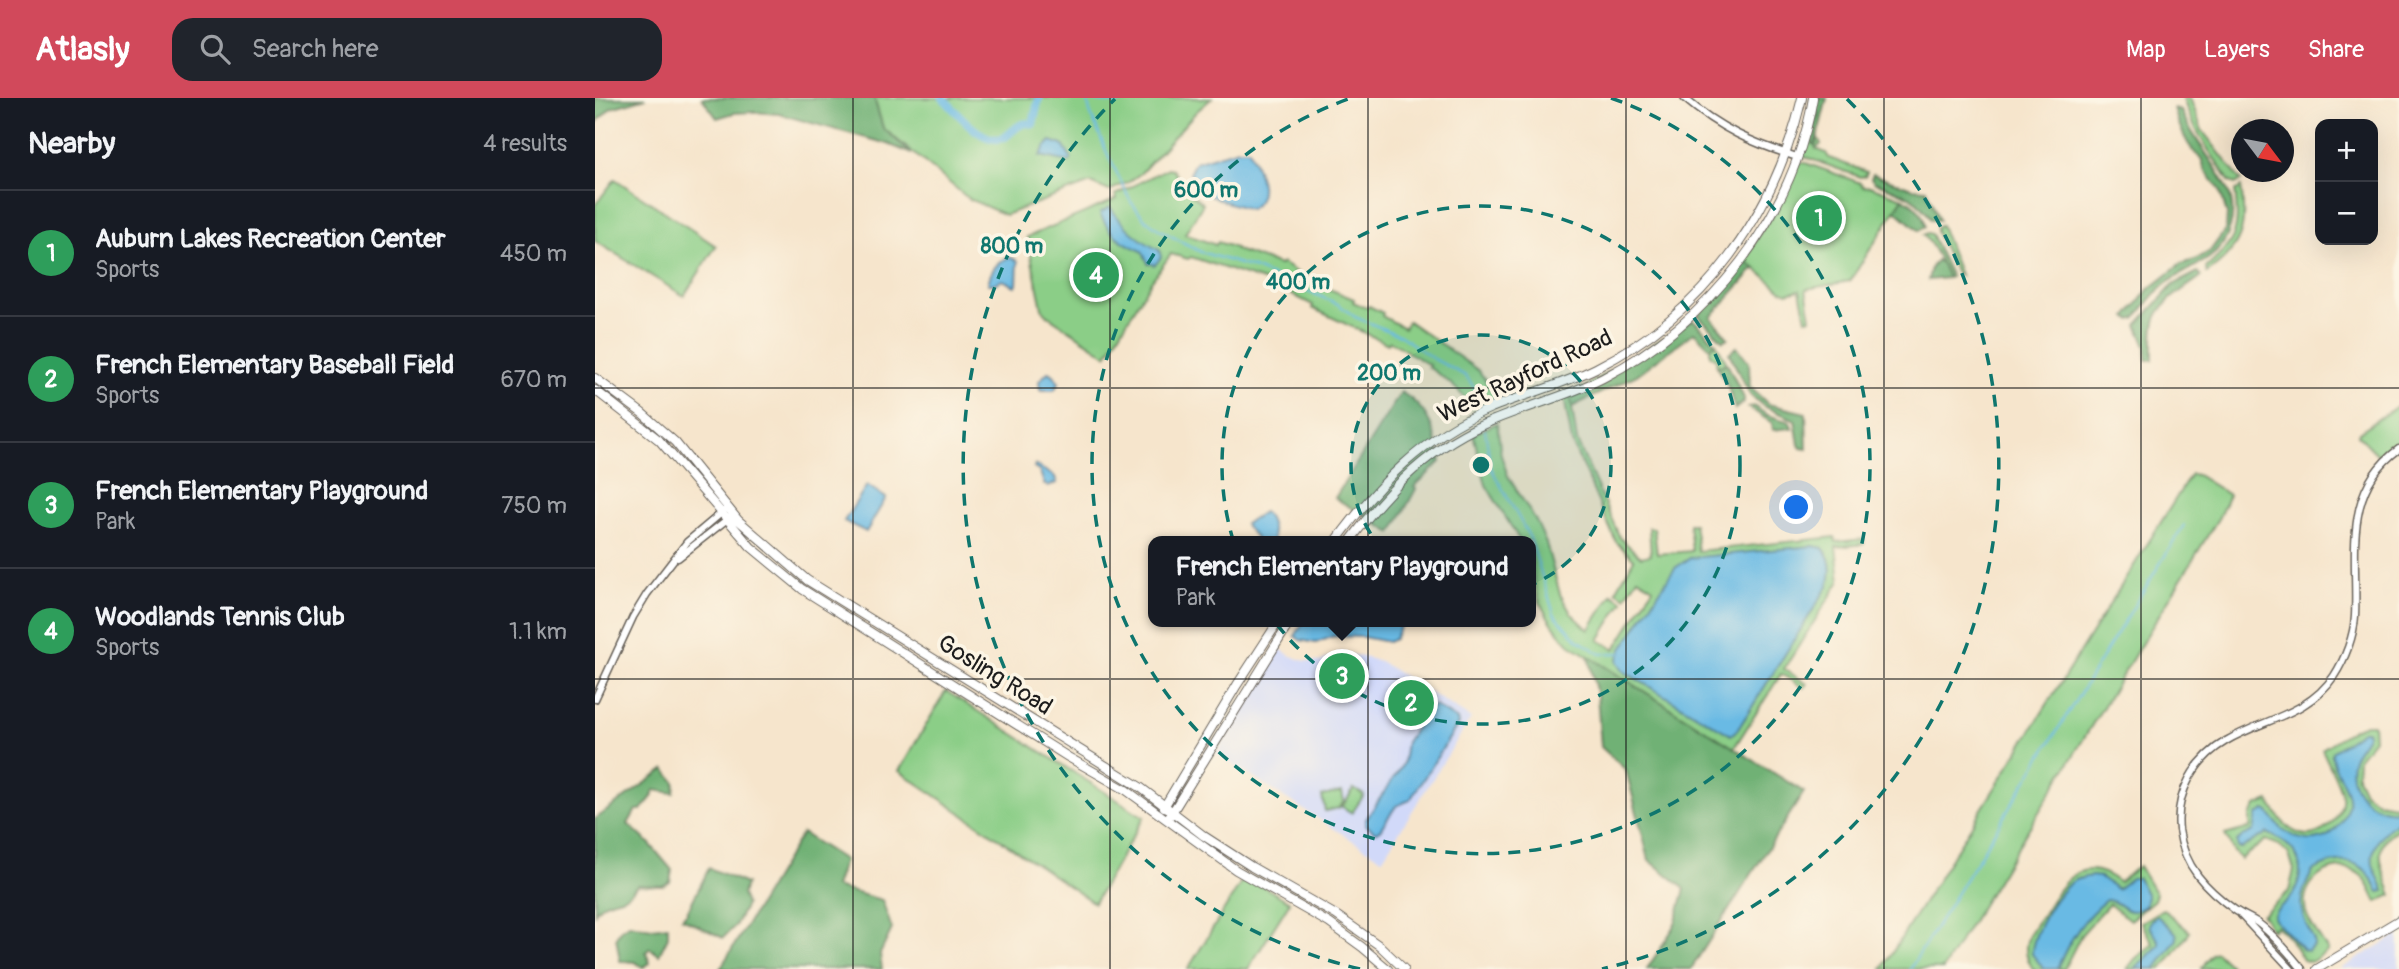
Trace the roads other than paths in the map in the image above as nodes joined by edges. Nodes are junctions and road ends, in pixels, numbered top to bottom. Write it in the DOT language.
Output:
graph roads {
  1 [pos="1683,98"];
  2 [pos="1802,98"];
  3 [pos="1813,98"];
  4 [pos="1786,154"];
  5 [pos="1797,157"];
  6 [pos="595,378"];
  7 [pos="595,390"];
  8 [pos="2399,449"];
  9 [pos="727,513"];
  10 [pos="1343,531"];
  11 [pos="1340,536"];
  12 [pos="1347,536"];
  13 [pos="1354,536"];
  14 [pos="1275,627"];
  15 [pos="1287,627"];
  16 [pos="595,699"];
  17 [pos="1166,805"];
  18 [pos="1173,811"];
  19 [pos="1164,817"];
  20 [pos="2238,911"];
  21 [pos="2399,920"];
  22 [pos="1388,969"];
  23 [pos="1403,969"];
  24 [pos="2291,969"];
  25 [pos="2302,969"];
  26 [pos="2317,969"];
  1 -- 4 [label="street"];
  2 -- 4 [label="main road, West Rayford Road"];
  3 -- 5 [label="main road, West Rayford Road"];
  4 -- 5 [label="street"];
  4 -- 10 [label="main road, West Rayford Road"];
  5 -- 13 [label="main road, West Rayford Road"];
  6 -- 9 [label="main road, Gosling Road"];
  7 -- 9 [label="main road, Gosling Road"];
  8 -- 20 [label="street"];
  9 -- 16 [label="street"];
  9 -- 17 [label="main road, Gosling Road"];
  9 -- 19 [label="main road, Gosling Road"];
  10 -- 11 [label="main road, West Rayford Road"];
  10 -- 12 [label="main road"];
  14 -- 17 [label="main road"];
  15 -- 18 [label="main road"];
  17 -- 18 [label="main road, Gosling Road"];
  17 -- 19 [label="main road"];
  18 -- 19 [label="main road"];
  18 -- 23 [label="main road, Gosling Road"];
  19 -- 22 [label="main road, Gosling Road"];
  20 -- 24 [label="street"];
  20 -- 25 [label="street"];
  21 -- 26 [label="main road"];
}
